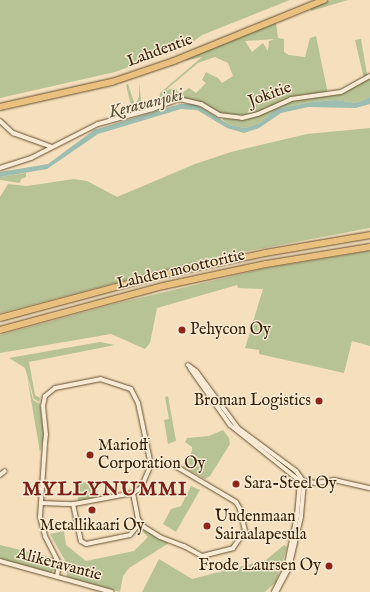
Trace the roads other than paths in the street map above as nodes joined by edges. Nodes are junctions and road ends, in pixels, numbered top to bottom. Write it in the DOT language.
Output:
graph roads {
  1 [pos="324,0"];
  2 [pos="370,76"];
  3 [pos="0,107"];
  4 [pos="0,120"];
  5 [pos="52,147"];
  6 [pos="0,168"];
  7 [pos="370,235"];
  8 [pos="370,247"];
  9 [pos="0,318"];
  10 [pos="0,330"];
  11 [pos="189,367"];
  12 [pos="151,465"];
  13 [pos="4,471"];
  14 [pos="0,475"];
  15 [pos="302,482"];
  16 [pos="370,488"];
  17 [pos="133,493"];
  18 [pos="41,503"];
  19 [pos="73,504"];
  20 [pos="140,523"];
  21 [pos="0,561"];
  22 [pos="57,578"];
  23 [pos="112,592"];
  24 [pos="275,592"];
  1 -- 3 [label="main road, Lahdentie"];
  2 -- 5 [label="street, Jokitie"];
  4 -- 5 [label="street"];
  5 -- 6 [label="street, Jokitie"];
  7 -- 9 [label="highway, Lahden moottoritie"];
  8 -- 10 [label="highway, Lahden moottoritie"];
  11 -- 15 [label="street"];
  12 -- 17 [label="street"];
  12 -- 18 [label="street"];
  12 -- 20 [label="street"];
  13 -- 14 [label="street"];
  15 -- 16 [label="street"];
  15 -- 24 [label="street"];
  17 -- 19 [label="street"];
  17 -- 20 [label="street"];
  18 -- 19 [label="street"];
  18 -- 22 [label="street"];
  19 -- 20 [label="street"];
  21 -- 22 [label="street, Alikeravantie"];
  22 -- 23 [label="street, Alikeravantie"];
}
